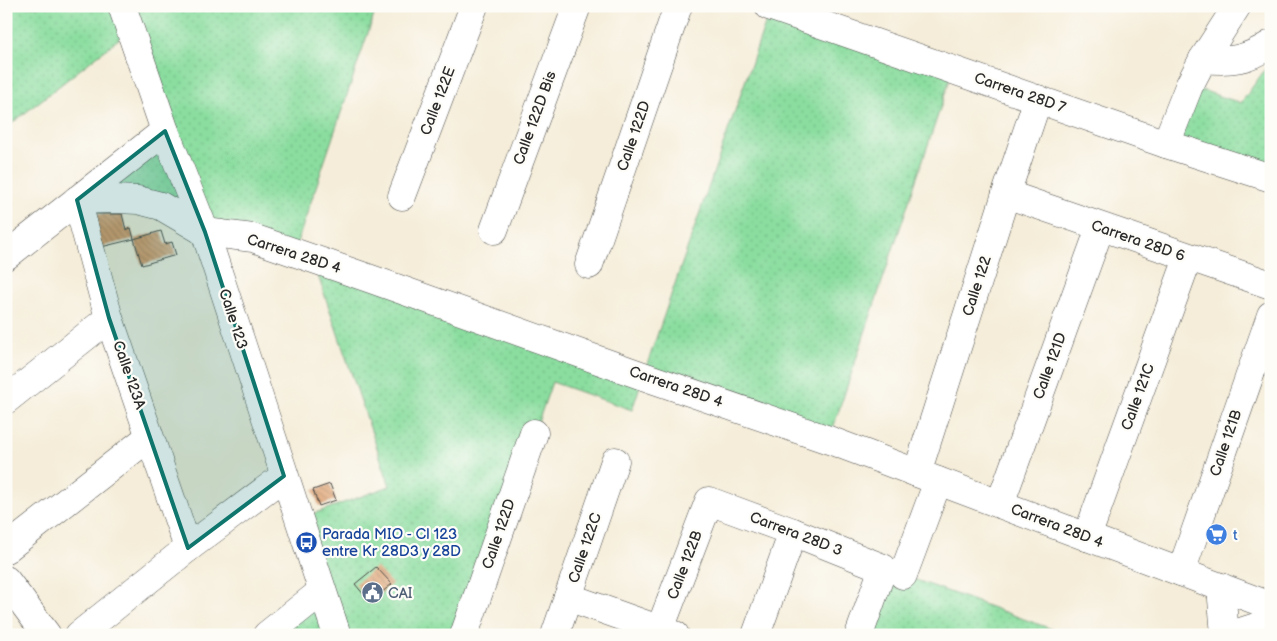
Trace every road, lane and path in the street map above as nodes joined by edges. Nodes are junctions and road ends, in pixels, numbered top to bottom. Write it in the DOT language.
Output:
graph roads {
  1 [pos="122,6"];
  2 [pos="474,6"];
  3 [pos="577,6"];
  4 [pos="678,6"];
  5 [pos="770,6"];
  6 [pos="1231,9"];
  7 [pos="1271,44"];
  8 [pos="1202,59"];
  9 [pos="1038,99"];
  10 [pos="165,131"];
  11 [pos="1166,144"];
  12 [pos="1271,178"];
  13 [pos="1006,194"];
  14 [pos="402,196"];
  15 [pos="77,200"];
  16 [pos="1100,228"];
  17 [pos="494,230"];
  18 [pos="205,232"];
  19 [pos="7,255"];
  20 [pos="1188,258"];
  21 [pos="589,266"];
  22 [pos="1271,285"];
  23 [pos="1271,315"];
  24 [pos="110,318"];
  25 [pos="6,400"];
  26 [pos="534,433"];
  27 [pos="149,437"];
  28 [pos="615,461"];
  29 [pos="284,476"];
  30 [pos="928,477"];
  31 [pos="709,501"];
  32 [pos="1000,504"];
  33 [pos="793,532"];
  34 [pos="1087,537"];
  35 [pos="188,548"];
  36 [pos="6,549"];
  37 [pos="893,572"];
  38 [pos="1181,572"];
  39 [pos="6,580"];
  40 [pos="1221,587"];
  41 [pos="322,591"];
  42 [pos="568,597"];
  43 [pos="1271,605"];
  44 [pos="1271,622"];
  45 [pos="668,632"];
  46 [pos="340,633"];
  47 [pos="47,635"];
  48 [pos="79,635"];
  49 [pos="267,635"];
  50 [pos="464,635"];
  51 [pos="555,635"];
  52 [pos="756,635"];
  53 [pos="859,635"];
  54 [pos="1225,635"];
  55 [pos="1231,635"];
  1 -- 10 [label="street, Calle 123"];
  2 -- 14 [label="street, Calle 122E"];
  3 -- 17 [label="street, Calle 122D Bis"];
  4 -- 21 [label="street, Calle 122D"];
  5 -- 9 [label="street, Carrera 28D 7"];
  6 -- 8 [label="street"];
  7 -- 8 [label="street"];
  8 -- 11 [label="street"];
  9 -- 11 [label="street, Carrera 28D 7"];
  9 -- 13 [label="street, Calle 122"];
  10 -- 15 [label="street"];
  10 -- 18 [label="street, Calle 123"];
  11 -- 12 [label="street, Carrera 28D 7"];
  13 -- 16 [label="street, Carrera 28D 6"];
  13 -- 30 [label="street, Calle 122"];
  15 -- 18 [label="street, Carrera 28D 4"];
  15 -- 19 [label="street"];
  15 -- 24 [label="street, Calle 123A"];
  16 -- 20 [label="street, Carrera 28D 6"];
  16 -- 32 [label="street, Calle 121D"];
  18 -- 29 [label="street, Calle 123"];
  18 -- 30 [label="street, Carrera 28D 4"];
  20 -- 22 [label="street, Carrera 28D 6"];
  20 -- 34 [label="street, Calle 121C"];
  23 -- 38 [label="street, Calle 121B"];
  24 -- 25 [label="street"];
  24 -- 27 [label="street, Calle 123A"];
  26 -- 50 [label="street, Calle 122D"];
  27 -- 35 [label="street, Calle 123A"];
  27 -- 36 [label="street"];
  28 -- 42 [label="street, Calle 122C"];
  29 -- 35 [label="street"];
  29 -- 41 [label="street, Calle 123"];
  30 -- 32 [label="street, Carrera 28D 4"];
  30 -- 37 [label="street, Calle 122"];
  31 -- 33 [label="street, Carrera 28D 3"];
  31 -- 45 [label="street, Calle 122B"];
  32 -- 34 [label="street, Carrera 28D 4"];
  33 -- 37 [label="street, Carrera 28D 3"];
  33 -- 52 [label="street"];
  34 -- 38 [label="street, Carrera 28D 4"];
  35 -- 48 [label="street"];
  37 -- 53 [label="street, Calle 122"];
  38 -- 40 [label="street, Carrera 28D 4"];
  39 -- 47 [label="street"];
  40 -- 43 [label="street, Carrera 28D 4"];
  40 -- 54 [label="street"];
  41 -- 46 [label="street, Calle 123"];
  41 -- 49 [label="street"];
  42 -- 45 [label="street"];
  42 -- 51 [label="street, Calle 122C"];
  44 -- 55 [label="street"];
}
